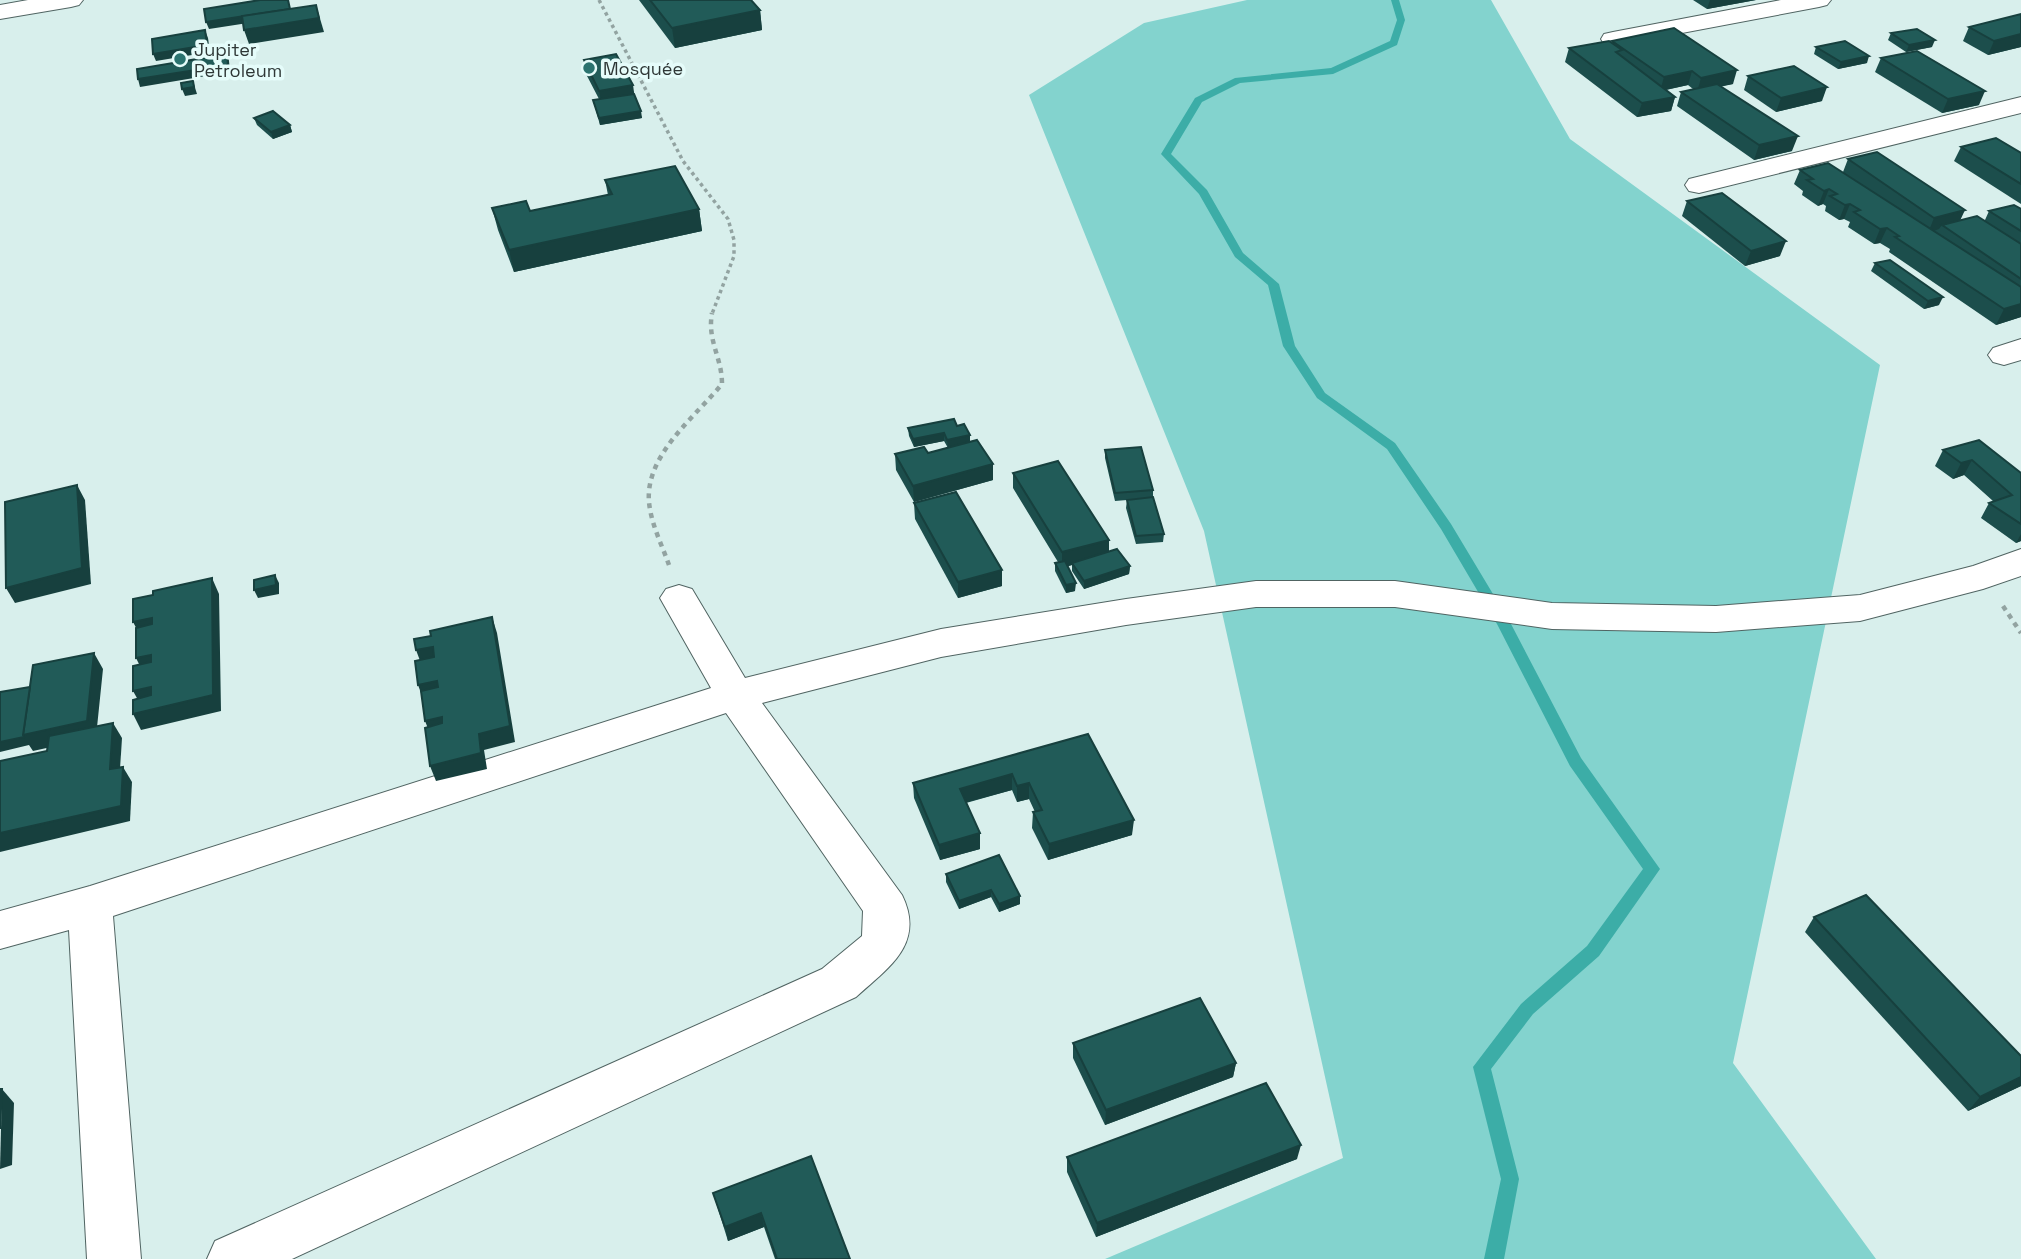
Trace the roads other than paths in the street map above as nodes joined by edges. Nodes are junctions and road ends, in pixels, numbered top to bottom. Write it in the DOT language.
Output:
graph roads {
  1 [pos="71,0"];
  2 [pos="1819,0"];
  3 [pos="0,12"];
  4 [pos="1613,39"];
  5 [pos="2021,105"];
  6 [pos="1699,185"];
  7 [pos="2021,562"];
  8 [pos="679,598"];
  9 [pos="735,695"];
  10 [pos="90,905"];
  11 [pos="0,930"];
  12 [pos="114,1259"];
  13 [pos="234,1259"];
  1 -- 3 [label="street"];
  2 -- 4 [label="street"];
  5 -- 6 [label="street"];
  7 -- 9 [label="street"];
  8 -- 9 [label="street"];
  9 -- 10 [label="street"];
  9 -- 13 [label="street"];
  10 -- 11 [label="street"];
  10 -- 12 [label="street"];
}
